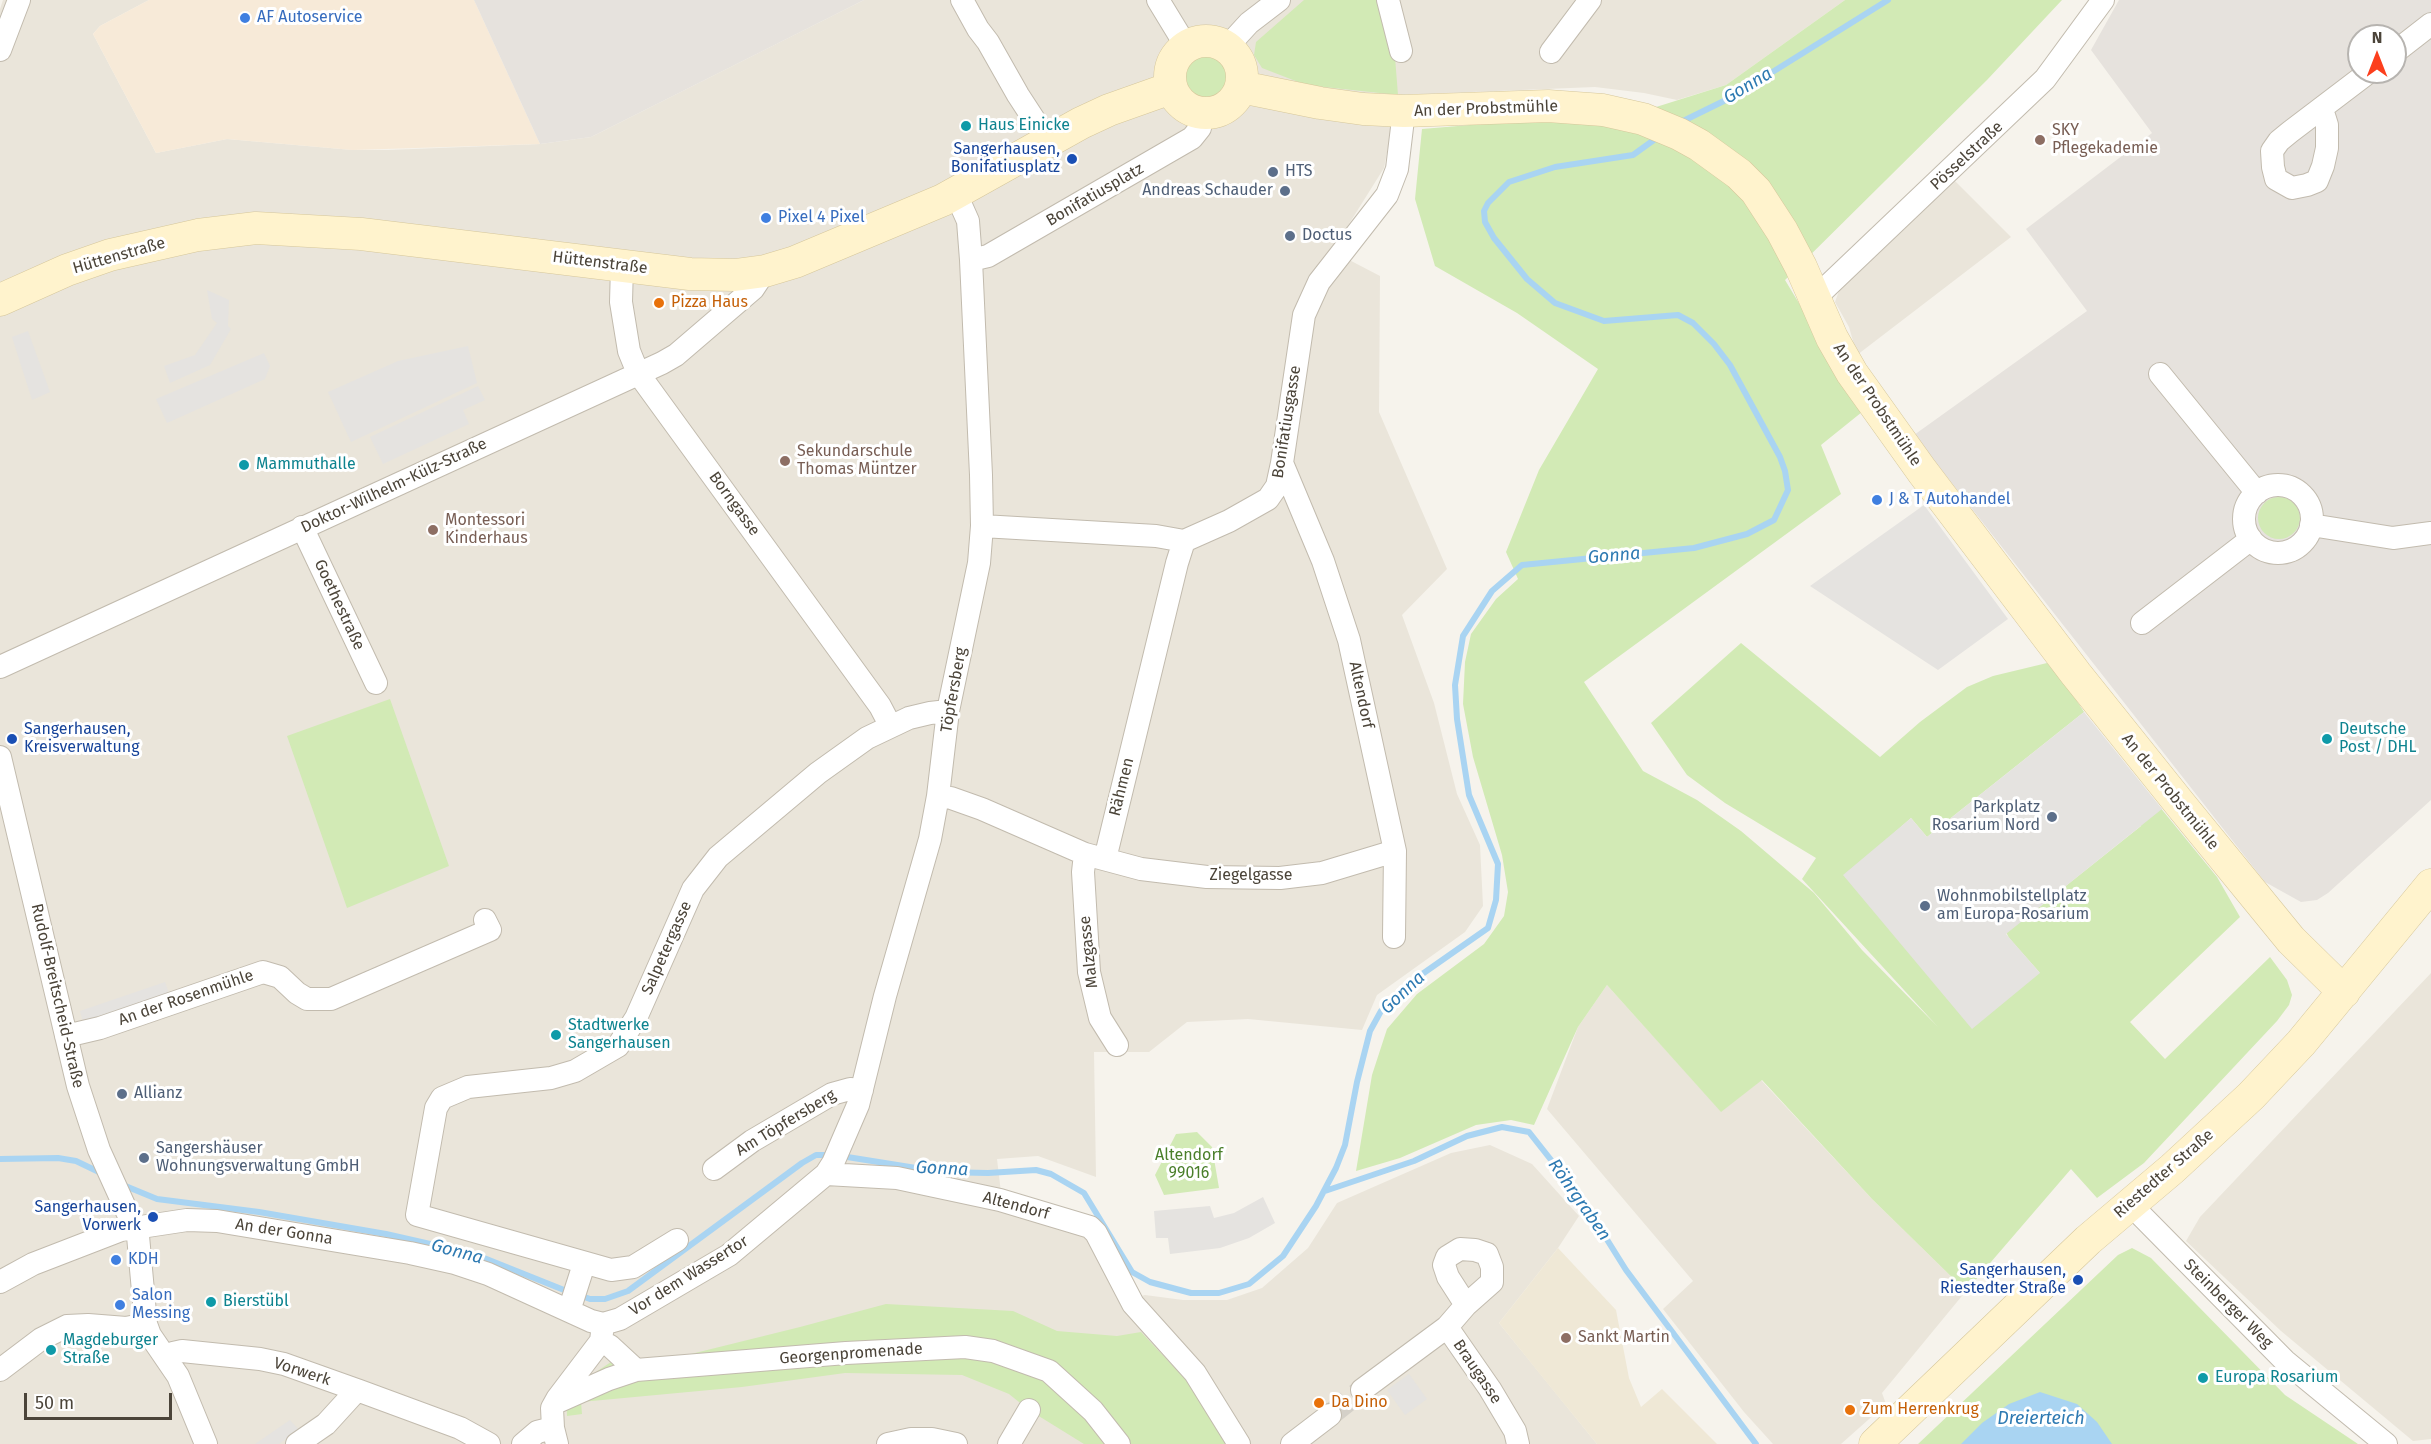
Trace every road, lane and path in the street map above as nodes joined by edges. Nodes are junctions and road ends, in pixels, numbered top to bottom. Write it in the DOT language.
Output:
graph roads {
  1 [pos="19,0"];
  2 [pos="962,0"];
  3 [pos="1158,0"];
  4 [pos="1279,0"];
  5 [pos="1388,0"];
  6 [pos="1590,0"];
  7 [pos="2103,0"];
  8 [pos="2431,24"];
  9 [pos="2407,43"];
  10 [pos="1186,46"];
  11 [pos="1227,47"];
  12 [pos="0,50"];
  13 [pos="1401,51"];
  14 [pos="1551,52"];
  15 [pos="2354,84"];
  16 [pos="1241,87"];
  17 [pos="1171,88"];
  18 [pos="2322,109"];
  19 [pos="1404,111"];
  20 [pos="1202,113"];
  21 [pos="1048,141"];
  22 [pos="956,194"];
  23 [pos="972,260"];
  24 [pos="622,266"];
  25 [pos="765,271"];
  26 [pos="1815,298"];
  27 [pos="0,300"];
  28 [pos="638,373"];
  29 [pos="2160,374"];
  30 [pos="1282,463"];
  31 [pos="2257,493"];
  32 [pos="2311,525"];
  33 [pos="982,526"];
  34 [pos="303,527"];
  35 [pos="2431,533"];
  36 [pos="2251,539"];
  37 [pos="1184,541"];
  38 [pos="2142,622"];
  39 [pos="0,667"];
  40 [pos="376,682"];
  41 [pos="948,711"];
  42 [pos="890,725"];
  43 [pos="0,757"];
  44 [pos="938,796"];
  45 [pos="1395,851"];
  46 [pos="1095,856"];
  47 [pos="2431,885"];
  48 [pos="485,920"];
  49 [pos="1394,937"];
  50 [pos="2344,992"];
  51 [pos="66,1036"];
  52 [pos="1117,1045"];
  53 [pos="862,1090"];
  54 [pos="830,1168"];
  55 [pos="714,1169"];
  56 [pos="2130,1204"];
  57 [pos="135,1227"];
  58 [pos="677,1240"];
  59 [pos="582,1270"];
  60 [pos="0,1282"];
  61 [pos="571,1305"];
  62 [pos="1466,1305"];
  63 [pos="146,1324"];
  64 [pos="1447,1327"];
  65 [pos="602,1333"];
  66 [pos="166,1357"];
  67 [pos="0,1370"];
  68 [pos="636,1370"];
  69 [pos="357,1390"];
  70 [pos="1362,1390"];
  71 [pos="555,1403"];
  72 [pos="1029,1410"];
  73 [pos="1330,1414"];
  74 [pos="555,1436"];
  75 [pos="206,1444"];
  76 [pos="297,1444"];
  77 [pos="489,1444"];
  78 [pos="523,1444"];
  79 [pos="888,1444"];
  80 [pos="956,1444"];
  81 [pos="1009,1444"];
  82 [pos="1119,1444"];
  83 [pos="1239,1444"];
  84 [pos="1292,1444"];
  85 [pos="1518,1444"];
  86 [pos="1875,1444"];
  87 [pos="2386,1444"];
  1 -- 12 [label="street"];
  2 -- 21 [label="street"];
  3 -- 10 [label="street"];
  4 -- 11 [label="street"];
  5 -- 13 [label="street"];
  6 -- 14 [label="street"];
  7 -- 26 [label="street, Pösselstraße"];
  8 -- 9 [label="street"];
  10 -- 11 [label="street"];
  10 -- 17 [label="street"];
  11 -- 16 [label="street"];
  15 -- 18 [label="street"];
  16 -- 19 [label="street, An der Probstmühle"];
  16 -- 20 [label="street"];
  17 -- 20 [label="street"];
  17 -- 21 [label="street, Hüttenstraße"];
  19 -- 26 [label="street, An der Probstmühle"];
  19 -- 30 [label="street, Bonifatiusgasse"];
  20 -- 23 [label="street, Bonifatiusplatz"];
  21 -- 22 [label="street, Hüttenstraße"];
  22 -- 23 [label="street, Töpfersberg"];
  22 -- 25 [label="street, Hüttenstraße"];
  23 -- 33 [label="street, Töpfersberg"];
  24 -- 25 [label="street, Hüttenstraße"];
  24 -- 27 [label="street, Hüttenstraße"];
  24 -- 28 [label="street, Borngasse"];
  25 -- 28 [label="street, Doktor-Wilhelm-Külz-Straße"];
  26 -- 50 [label="street, An der Probstmühle"];
  28 -- 34 [label="street, Doktor-Wilhelm-Külz-Straße"];
  28 -- 42 [label="street, Borngasse"];
  29 -- 31 [label="street"];
  30 -- 37 [label="street, Bonifatiusgasse"];
  30 -- 45 [label="street, Altendorf"];
  31 -- 32 [label="street"];
  31 -- 36 [label="street"];
  32 -- 35 [label="street"];
  32 -- 36 [label="street"];
  33 -- 37 [label="street"];
  33 -- 41 [label="street, Töpfersberg"];
  34 -- 39 [label="street, Doktor-Wilhelm-Külz-Straße"];
  34 -- 40 [label="street, Goethestraße"];
  36 -- 38 [label="street"];
  37 -- 46 [label="street, Rähmen"];
  41 -- 42 [label="street, Salpetergasse"];
  41 -- 44 [label="street, Töpfersberg"];
  42 -- 59 [label="street, Salpetergasse"];
  43 -- 51 [label="street, Rudolf-Breitscheid-Straße"];
  44 -- 46 [label="street"];
  44 -- 53 [label="street, Töpfersberg"];
  45 -- 46 [label="street, Ziegelgasse"];
  45 -- 49 [label="street, Altendorf"];
  46 -- 52 [label="street, Malzgasse"];
  47 -- 50 [label="street, Riestedter Straße"];
  48 -- 51 [label="street, An der Rosenmühle"];
  50 -- 56 [label="street, Riestedter Straße"];
  51 -- 57 [label="street, Rudolf-Breitscheid-Straße"];
  53 -- 54 [label="street, Töpfersberg"];
  53 -- 55 [label="street, Am Töpfersberg"];
  54 -- 65 [label="street, Vor dem Wassertor"];
  54 -- 83 [label="street, Altendorf"];
  56 -- 86 [label="street, Riestedter Straße"];
  56 -- 87 [label="street, Steinberger Weg"];
  57 -- 60 [label="street, An der Gonna"];
  57 -- 61 [label="street, An der Gonna"];
  57 -- 63 [label="street, Rudolf-Breitscheid-Straße"];
  58 -- 59 [label="street"];
  59 -- 61 [label="street"];
  61 -- 65 [label="street, An der Gonna"];
  62 -- 64 [label="street, Braugasse"];
  63 -- 66 [label="street"];
  63 -- 67 [label="street"];
  64 -- 70 [label="street"];
  64 -- 85 [label="street, Braugasse"];
  65 -- 68 [label="street, An der Gonna"];
  65 -- 71 [label="street"];
  66 -- 69 [label="street, Vorwerk"];
  66 -- 75 [label="street"];
  68 -- 71 [label="street, Georgenpromenade"];
  68 -- 82 [label="street, Georgenpromenade"];
  69 -- 76 [label="street, Vorwerk"];
  69 -- 77 [label="street"];
  71 -- 74 [label="street"];
  72 -- 81 [label="street"];
  73 -- 84 [label="street"];
  74 -- 78 [label="street"];
  79 -- 80 [label="street"];
}
